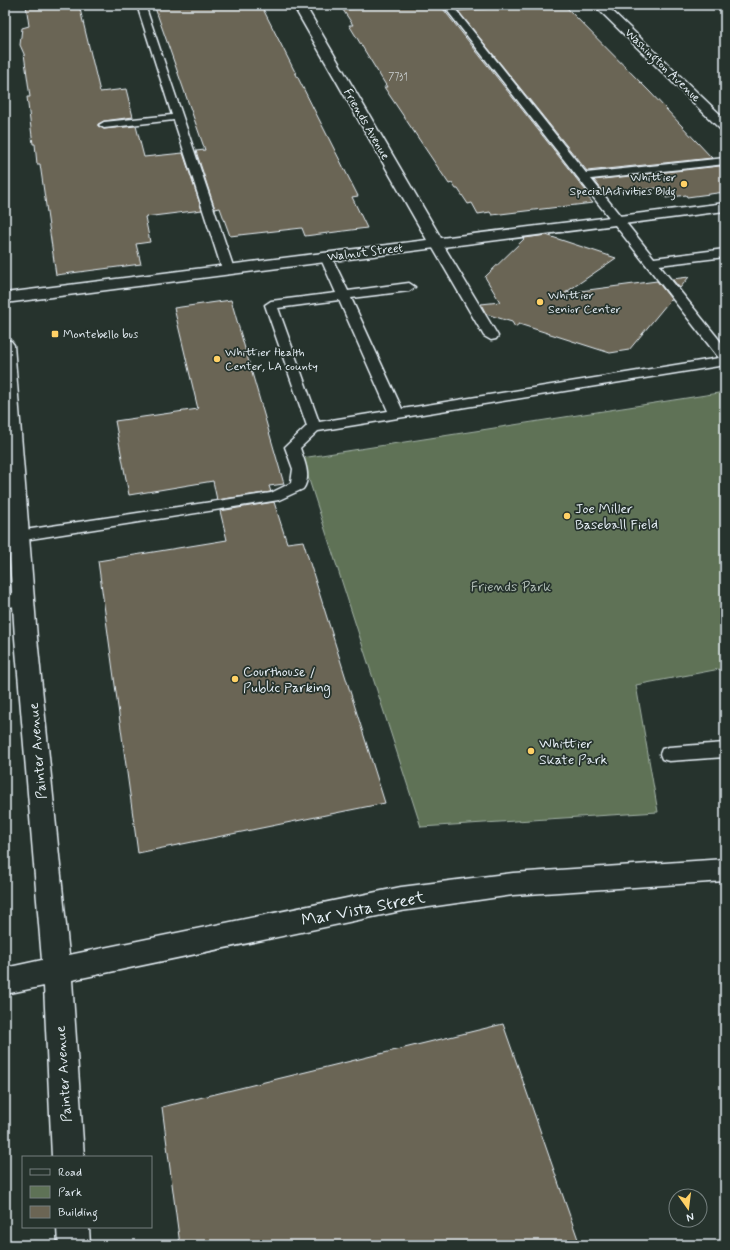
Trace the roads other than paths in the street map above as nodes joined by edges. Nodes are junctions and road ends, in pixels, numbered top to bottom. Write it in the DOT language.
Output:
graph roads {
  1 [pos="141,5"];
  2 [pos="299,5"];
  3 [pos="447,5"];
  4 [pos="600,5"];
  5 [pos="178,117"];
  6 [pos="104,125"];
  7 [pos="725,126"];
  8 [pos="725,161"];
  9 [pos="584,177"];
  10 [pos="725,207"];
  11 [pos="618,221"];
  12 [pos="436,243"];
  13 [pos="725,253"];
  14 [pos="326,257"];
  15 [pos="651,262"];
  16 [pos="228,269"];
  17 [pos="409,287"];
  18 [pos="344,296"];
  19 [pos="5,298"];
  20 [pos="491,336"];
  21 [pos="5,345"];
  22 [pos="725,356"];
  23 [pos="725,361"];
  24 [pos="398,414"];
  25 [pos="8,421"];
  26 [pos="314,427"];
  27 [pos="18,536"];
  28 [pos="14,600"];
  29 [pos="725,750"];
  30 [pos="669,754"];
  31 [pos="725,870"];
  32 [pos="57,970"];
  33 [pos="5,981"];
  34 [pos="68,1156"];
  35 [pos="73,1228"];
  36 [pos="74,1245"];
  1 -- 5 [label="lane"];
  2 -- 12 [label="street, Friends Avenue"];
  3 -- 9 [label="lane"];
  4 -- 7 [label="street, Washington Avenue"];
  5 -- 6 [label="lane"];
  5 -- 16 [label="lane"];
  8 -- 9 [label="lane"];
  9 -- 11 [label="lane"];
  10 -- 11 [label="street, Walnut Street"];
  11 -- 12 [label="street, Walnut Street"];
  11 -- 15 [label="lane"];
  12 -- 14 [label="street, Walnut Street"];
  12 -- 20 [label="lane"];
  13 -- 15 [label="lane"];
  14 -- 16 [label="street, Walnut Street"];
  14 -- 18 [label="lane"];
  15 -- 22 [label="lane"];
  16 -- 19 [label="street, Walnut Street"];
  17 -- 18 [label="lane"];
  18 -- 24 [label="lane"];
  18 -- 26 [label="lane"];
  21 -- 25 [label="street, Painter Avenue"];
  23 -- 24 [label="lane"];
  24 -- 26 [label="lane"];
  25 -- 27 [label="street, Painter Avenue"];
  26 -- 27 [label="lane"];
  27 -- 28 [label="street, Painter Avenue"];
  28 -- 32 [label="street, Painter Avenue"];
  29 -- 30 [label="lane"];
  31 -- 32 [label="street, Mar Vista Street"];
  32 -- 33 [label="street, Mar Vista Street"];
  32 -- 34 [label="street, Painter Avenue"];
  35 -- 36 [label="street"];
}
